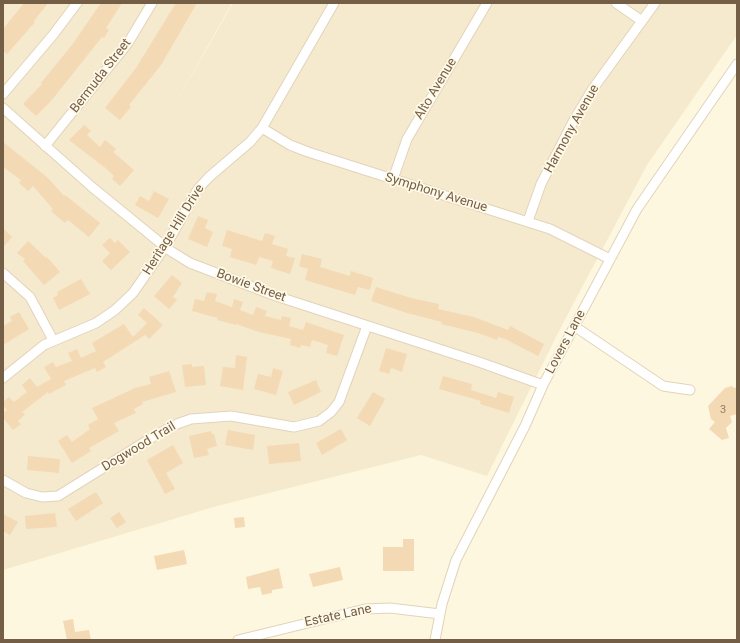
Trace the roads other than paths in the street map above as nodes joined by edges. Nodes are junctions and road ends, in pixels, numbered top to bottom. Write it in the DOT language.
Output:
graph roads {
  1 [pos="77,3"];
  2 [pos="152,3"];
  3 [pos="334,3"];
  4 [pos="487,3"];
  5 [pos="616,3"];
  6 [pos="655,3"];
  7 [pos="642,20"];
  8 [pos="737,64"];
  9 [pos="3,94"];
  10 [pos="3,108"];
  11 [pos="262,128"];
  12 [pos="46,146"];
  13 [pos="394,179"];
  14 [pos="528,222"];
  15 [pos="165,247"];
  16 [pos="610,259"];
  17 [pos="3,272"];
  18 [pos="367,326"];
  19 [pos="574,326"];
  20 [pos="53,340"];
  21 [pos="3,378"];
  22 [pos="543,385"];
  23 [pos="690,390"];
  24 [pos="3,480"];
  25 [pos="440,614"];
  26 [pos="238,640"];
  27 [pos="435,640"];
  1 -- 9 [label="street"];
  2 -- 12 [label="street, Bermuda Street"];
  3 -- 11 [label="street, Heritage Hill Drive"];
  4 -- 13 [label="street, Alto Avenue"];
  5 -- 7 [label="street"];
  6 -- 7 [label="street, Harmony Avenue"];
  7 -- 14 [label="street, Harmony Avenue"];
  8 -- 16 [label="street, Lovers Lane"];
  10 -- 12 [label="street, Bowie Street"];
  11 -- 13 [label="street, Symphony Avenue"];
  11 -- 15 [label="street, Heritage Hill Drive"];
  12 -- 15 [label="street, Bowie Street"];
  13 -- 14 [label="street, Symphony Avenue"];
  14 -- 16 [label="street, Symphony Avenue"];
  15 -- 18 [label="street, Bowie Street"];
  15 -- 20 [label="street, Heritage Hill Drive"];
  16 -- 19 [label="street, Lovers Lane"];
  17 -- 20 [label="street"];
  18 -- 22 [label="street, Bowie Street"];
  18 -- 24 [label="street, Dogwood Trail"];
  19 -- 22 [label="street, Lovers Lane"];
  19 -- 23 [label="street"];
  20 -- 21 [label="street, Heritage Hill Drive"];
  22 -- 25 [label="street, Lovers Lane"];
  25 -- 26 [label="street, Estate Lane"];
  25 -- 27 [label="street, Lovers Lane"];
}
